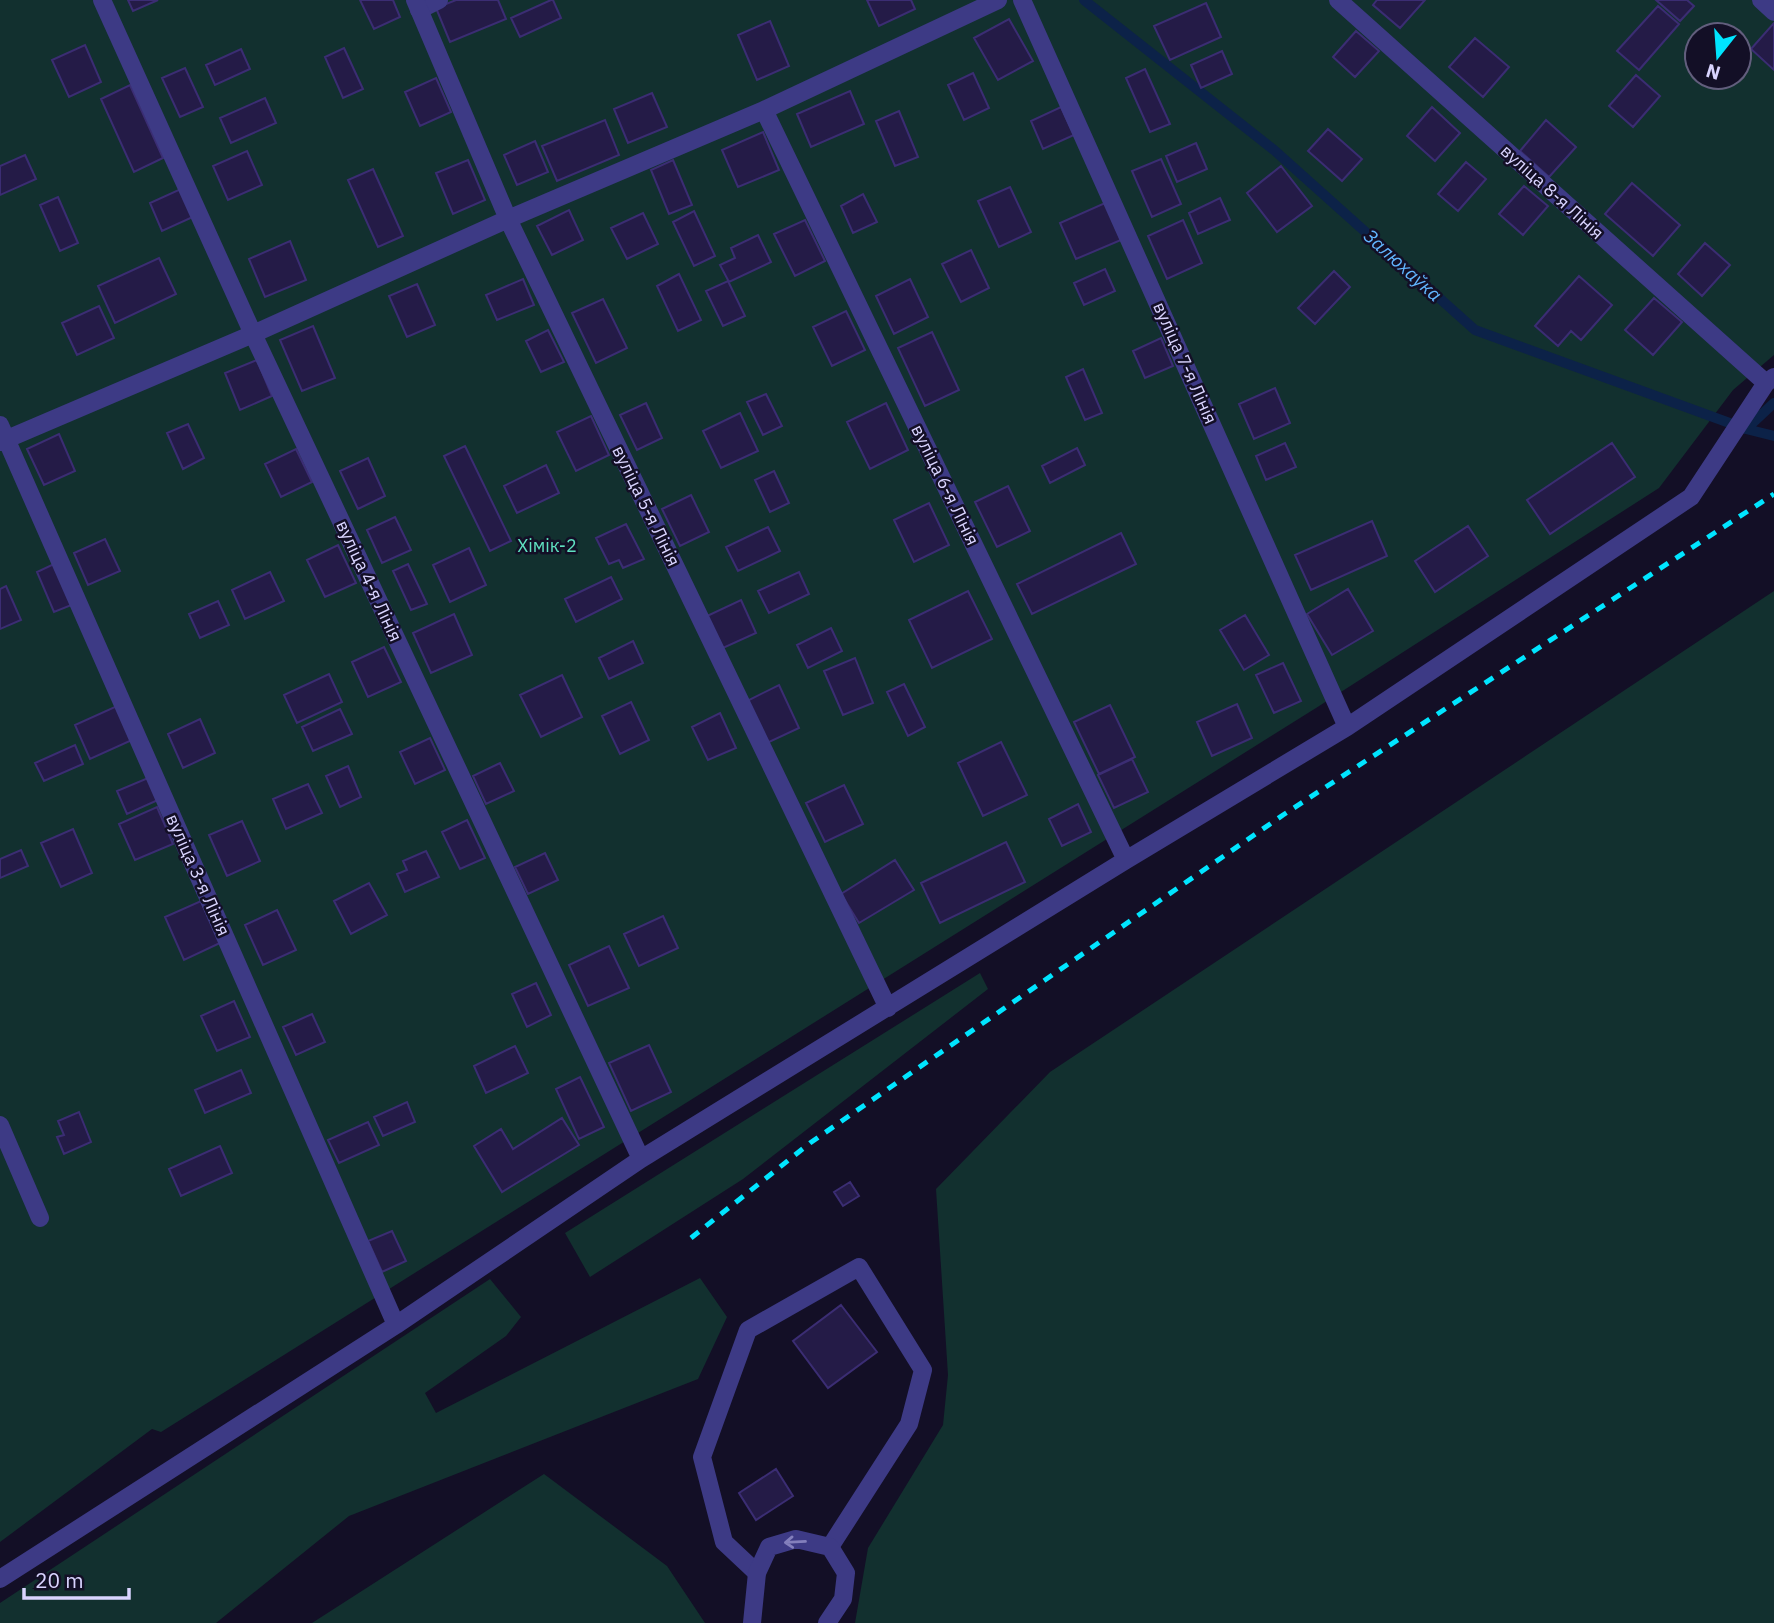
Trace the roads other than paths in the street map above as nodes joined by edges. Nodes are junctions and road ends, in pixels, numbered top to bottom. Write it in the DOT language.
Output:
graph roads {
  1 [pos="102,0"];
  2 [pos="439,0"];
  3 [pos="998,0"];
  4 [pos="1022,0"];
  5 [pos="1338,0"];
  6 [pos="1761,0"];
  7 [pos="417,5"];
  8 [pos="1774,12"];
  9 [pos="765,110"];
  10 [pos="508,219"];
  11 [pos="253,334"];
  12 [pos="1770,380"];
  13 [pos="2,435"];
  14 [pos="1347,727"];
  15 [pos="1126,860"];
  16 [pos="888,1008"];
  17 [pos="0,1125"];
  18 [pos="641,1159"];
  19 [pos="40,1218"];
  20 [pos="396,1325"];
  21 [pos="830,1547"];
  22 [pos="758,1573"];
  23 [pos="0,1579"];
  24 [pos="752,1623"];
  25 [pos="827,1623"];
  1 -- 11 [label="street, вуліца 4-я Лінія"];
  2 -- 7 [label="street"];
  3 -- 9 [label="street"];
  4 -- 14 [label="street, вуліца 7-я Лінія"];
  5 -- 12 [label="street, вуліца 8-я Лінія"];
  6 -- 8 [label="street"];
  7 -- 10 [label="street, вуліца 5-я Лінія"];
  9 -- 10 [label="street"];
  9 -- 15 [label="street, вуліца 6-я Лінія"];
  10 -- 11 [label="street"];
  10 -- 16 [label="street, вуліца 5-я Лінія"];
  11 -- 13 [label="street"];
  11 -- 18 [label="street, вуліца 4-я Лінія"];
  12 -- 14 [label="street"];
  13 -- 20 [label="street, вуліца 3-я Лінія"];
  14 -- 15 [label="street"];
  15 -- 16 [label="street"];
  16 -- 18 [label="street"];
  17 -- 19 [label="street"];
  18 -- 20 [label="street"];
  20 -- 23 [label="street"];
  21 -- 22 [label="street, one-way"];
  21 -- 22 [label="street"];
  21 -- 25 [label="street"];
  22 -- 24 [label="street"];
}
